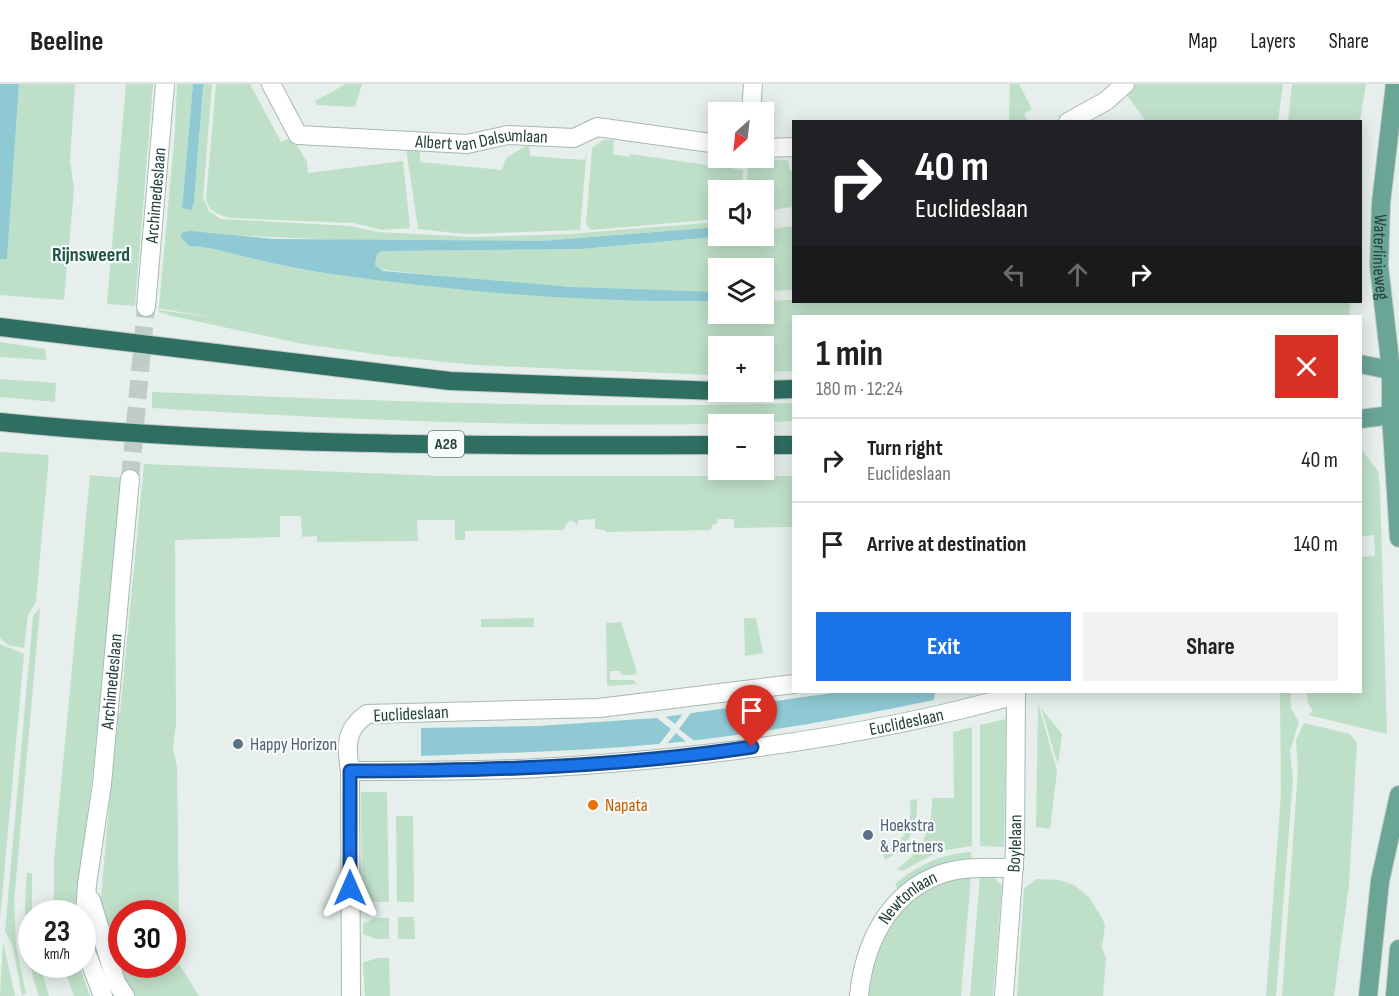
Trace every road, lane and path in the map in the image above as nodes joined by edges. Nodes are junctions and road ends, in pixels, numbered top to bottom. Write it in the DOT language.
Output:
graph roads {
  1 [pos="165,84"];
  2 [pos="271,84"];
  3 [pos="753,84"];
  4 [pos="1125,84"];
  5 [pos="1395,84"];
  6 [pos="752,102"];
  7 [pos="1072,120"];
  8 [pos="708,143"];
  9 [pos="792,147"];
  10 [pos="774,148"];
  11 [pos="146,307"];
  12 [pos="0,327"];
  13 [pos="1362,364"];
  14 [pos="1395,371"];
  15 [pos="792,388"];
  16 [pos="774,389"];
  17 [pos="708,391"];
  18 [pos="1395,413"];
  19 [pos="1362,419"];
  20 [pos="0,422"];
  21 [pos="708,445"];
  22 [pos="774,445"];
  23 [pos="792,445"];
  24 [pos="130,479"];
  25 [pos="1399,538"];
  26 [pos="792,684"];
  27 [pos="1016,693"];
  28 [pos="350,771"];
  29 [pos="1399,795"];
  30 [pos="1014,868"];
  31 [pos="87,884"];
  32 [pos="1399,949"];
  33 [pos="103,996"];
  34 [pos="125,996"];
  35 [pos="351,996"];
  36 [pos="859,996"];
  37 [pos="1004,996"];
  38 [pos="1368,996"];
  39 [pos="1395,996"];
  1 -- 11 [label="street, Archimedeslaan"];
  2 -- 8 [label="street, Albert van Dalsumlaan"];
  3 -- 6 [label="street"];
  4 -- 7 [label="street"];
  5 -- 14 [label="main road, Waterlinieweg"];
  9 -- 10 [label="street"];
  12 -- 17 [label="highway"];
  13 -- 14 [label="main road"];
  14 -- 18 [label="main road, Waterlinieweg"];
  15 -- 16 [label="highway"];
  18 -- 19 [label="main road"];
  18 -- 25 [label="main road, Waterlinieweg"];
  20 -- 21 [label="highway, A28"];
  22 -- 23 [label="highway"];
  24 -- 31 [label="street, Archimedeslaan"];
  26 -- 28 [label="street, Euclideslaan"];
  27 -- 28 [label="street, Euclideslaan"];
  27 -- 30 [label="street, Boylelaan"];
  28 -- 35 [label="street"];
  29 -- 38 [label="main road"];
  30 -- 36 [label="street, Newtonlaan"];
  30 -- 37 [label="street, Boylelaan"];
  31 -- 33 [label="street, Archimedeslaan"];
  31 -- 34 [label="street, Archimedeslaan"];
  32 -- 39 [label="main road"];
}
